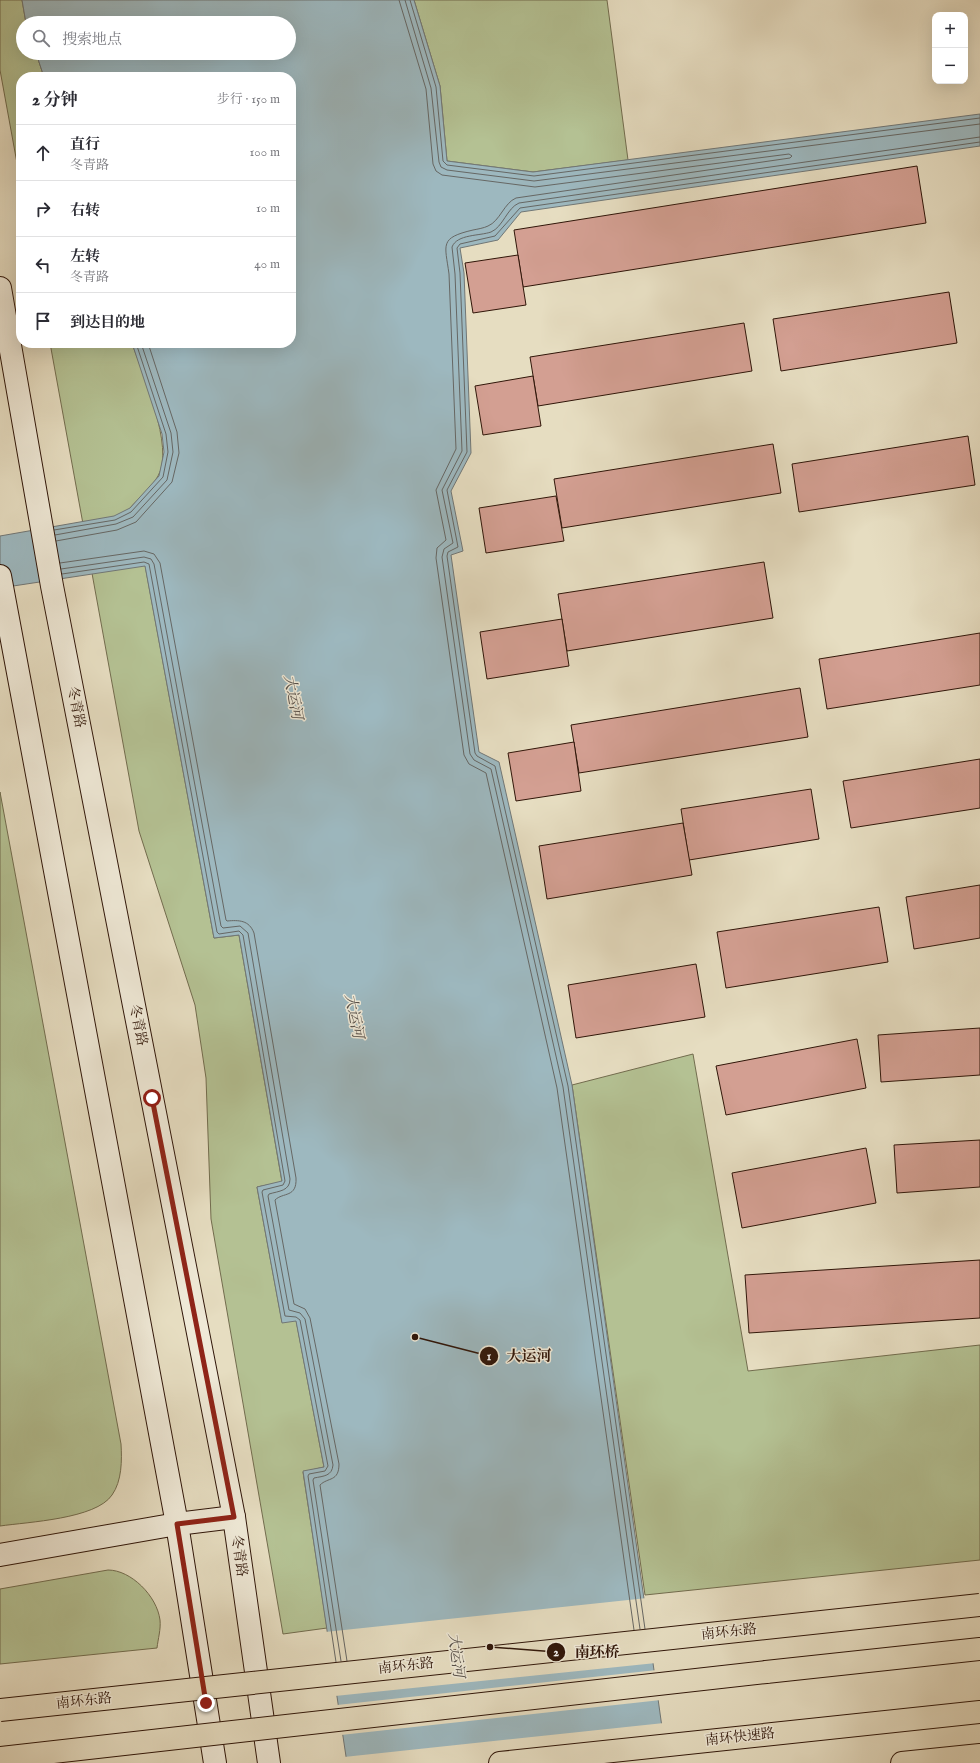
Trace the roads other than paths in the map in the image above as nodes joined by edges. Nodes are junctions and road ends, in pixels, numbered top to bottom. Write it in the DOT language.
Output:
graph roads {
  1 [pos="0,288"];
  2 [pos="2,586"];
  3 [pos="234,1517"];
  4 [pos="177,1524"];
  5 [pos="0,1555"];
  6 [pos="980,1605"];
  7 [pos="980,1649"];
  8 [pos="0,1710"];
  9 [pos="980,1712"];
  10 [pos="980,1755"];
  11 [pos="0,1758"];
  12 [pos="215,1763"];
  13 [pos="269,1763"];
  14 [pos="500,1763"];
  15 [pos="902,1763"];
  1 -- 3 [label="main road, 冬青路"];
  2 -- 4 [label="main road"];
  3 -- 4 [label="main road"];
  3 -- 13 [label="main road, 冬青路"];
  4 -- 5 [label="main road"];
  4 -- 12 [label="main road"];
  6 -- 8 [label="main road, 南环东路, bridge"];
  7 -- 11 [label="main road, bridge"];
  9 -- 14 [label="main road, 南环快速路"];
  10 -- 15 [label="main road"];
}
